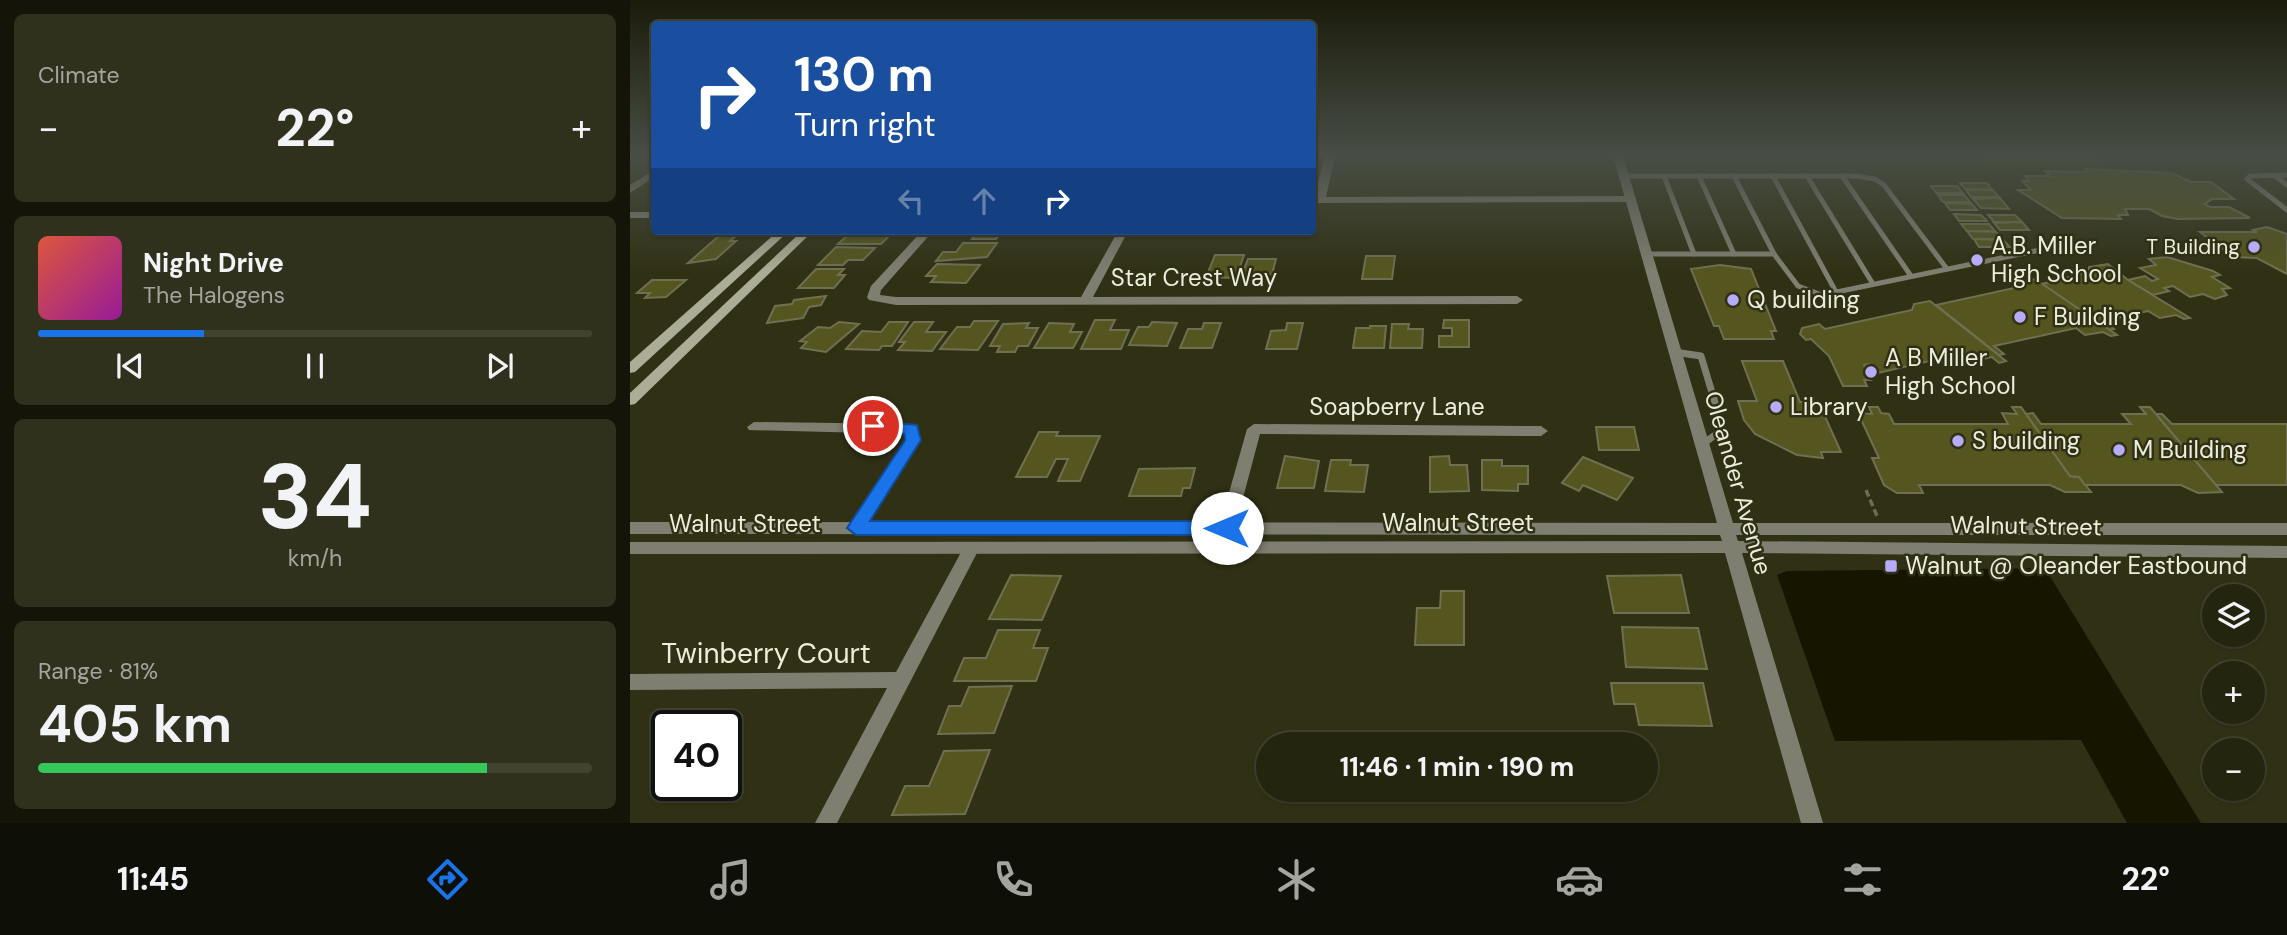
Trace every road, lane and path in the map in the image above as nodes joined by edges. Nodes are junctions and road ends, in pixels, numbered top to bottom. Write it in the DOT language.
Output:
graph roads {
  1 [pos="1630,194"];
  2 [pos="1671,194"];
  3 [pos="1707,194"];
  4 [pos="1743,194"];
  5 [pos="1783,194"];
  6 [pos="1818,194"];
  7 [pos="1855,194"];
  8 [pos="1891,194"];
  9 [pos="2267,194"];
  10 [pos="1631,199"];
  11 [pos="1316,200"];
  12 [pos="2287,210"];
  13 [pos="630,215"];
  14 [pos="651,215"];
  15 [pos="780,235"];
  16 [pos="804,235"];
  17 [pos="924,235"];
  18 [pos="1121,235"];
  19 [pos="2069,244"];
  20 [pos="1647,254"];
  21 [pos="1694,254"];
  22 [pos="1734,254"];
  23 [pos="1774,254"];
  24 [pos="1947,269"];
  25 [pos="1911,276"];
  26 [pos="1873,284"];
  27 [pos="1836,292"];
  28 [pos="1086,299"];
  29 [pos="1517,300"];
  30 [pos="1674,352"];
  31 [pos="630,369"];
  32 [pos="630,401"];
  33 [pos="754,427"];
  34 [pos="1541,431"];
  35 [pos="1702,445"];
  36 [pos="1866,490"];
  37 [pos="1877,516"];
  38 [pos="630,528"];
  39 [pos="856,528"];
  40 [pos="1227,528"];
  41 [pos="1726,528"];
  42 [pos="2287,529"];
  43 [pos="1731,547"];
  44 [pos="630,548"];
  45 [pos="971,549"];
  46 [pos="2287,552"];
  47 [pos="901,680"];
  48 [pos="630,682"];
  49 [pos="826,823"];
  50 [pos="1812,823"];
  1 -- 10 [label="street, Oleander Avenue"];
  2 -- 21 [label="lane"];
  3 -- 22 [label="lane"];
  4 -- 23 [label="lane"];
  5 -- 27 [label="lane"];
  6 -- 26 [label="lane"];
  7 -- 25 [label="lane"];
  8 -- 24 [label="lane"];
  9 -- 12 [label="lane"];
  10 -- 11 [label="street"];
  10 -- 20 [label="street, Oleander Avenue"];
  13 -- 14 [label="street"];
  15 -- 31 [label="main road"];
  16 -- 32 [label="main road"];
  17 -- 28 [label="street, Star Crest Way"];
  18 -- 28 [label="street"];
  19 -- 24 [label="lane"];
  20 -- 21 [label="lane"];
  20 -- 30 [label="street, Oleander Avenue"];
  21 -- 22 [label="lane"];
  22 -- 23 [label="lane"];
  23 -- 27 [label="lane"];
  24 -- 25 [label="lane"];
  25 -- 26 [label="lane"];
  26 -- 27 [label="lane"];
  28 -- 29 [label="street, Star Crest Way"];
  30 -- 35 [label="street, Oleander Avenue"];
  30 -- 35 [label="lane"];
  33 -- 39 [label="street"];
  34 -- 40 [label="street, Soapberry Lane"];
  35 -- 41 [label="street, Oleander Avenue"];
  36 -- 37 [label="path"];
  38 -- 39 [label="street, Walnut Street"];
  39 -- 40 [label="street, Walnut Street"];
  40 -- 41 [label="street, Walnut Street"];
  41 -- 42 [label="street, Walnut Street"];
  41 -- 43 [label="street, Oleander Avenue"];
  43 -- 45 [label="street, Walnut Street"];
  43 -- 46 [label="street, Walnut Street"];
  43 -- 50 [label="street, Oleander Avenue"];
  44 -- 45 [label="street, Walnut Street"];
  45 -- 47 [label="street"];
  47 -- 48 [label="street, Twinberry Court"];
  47 -- 49 [label="street"];
}
